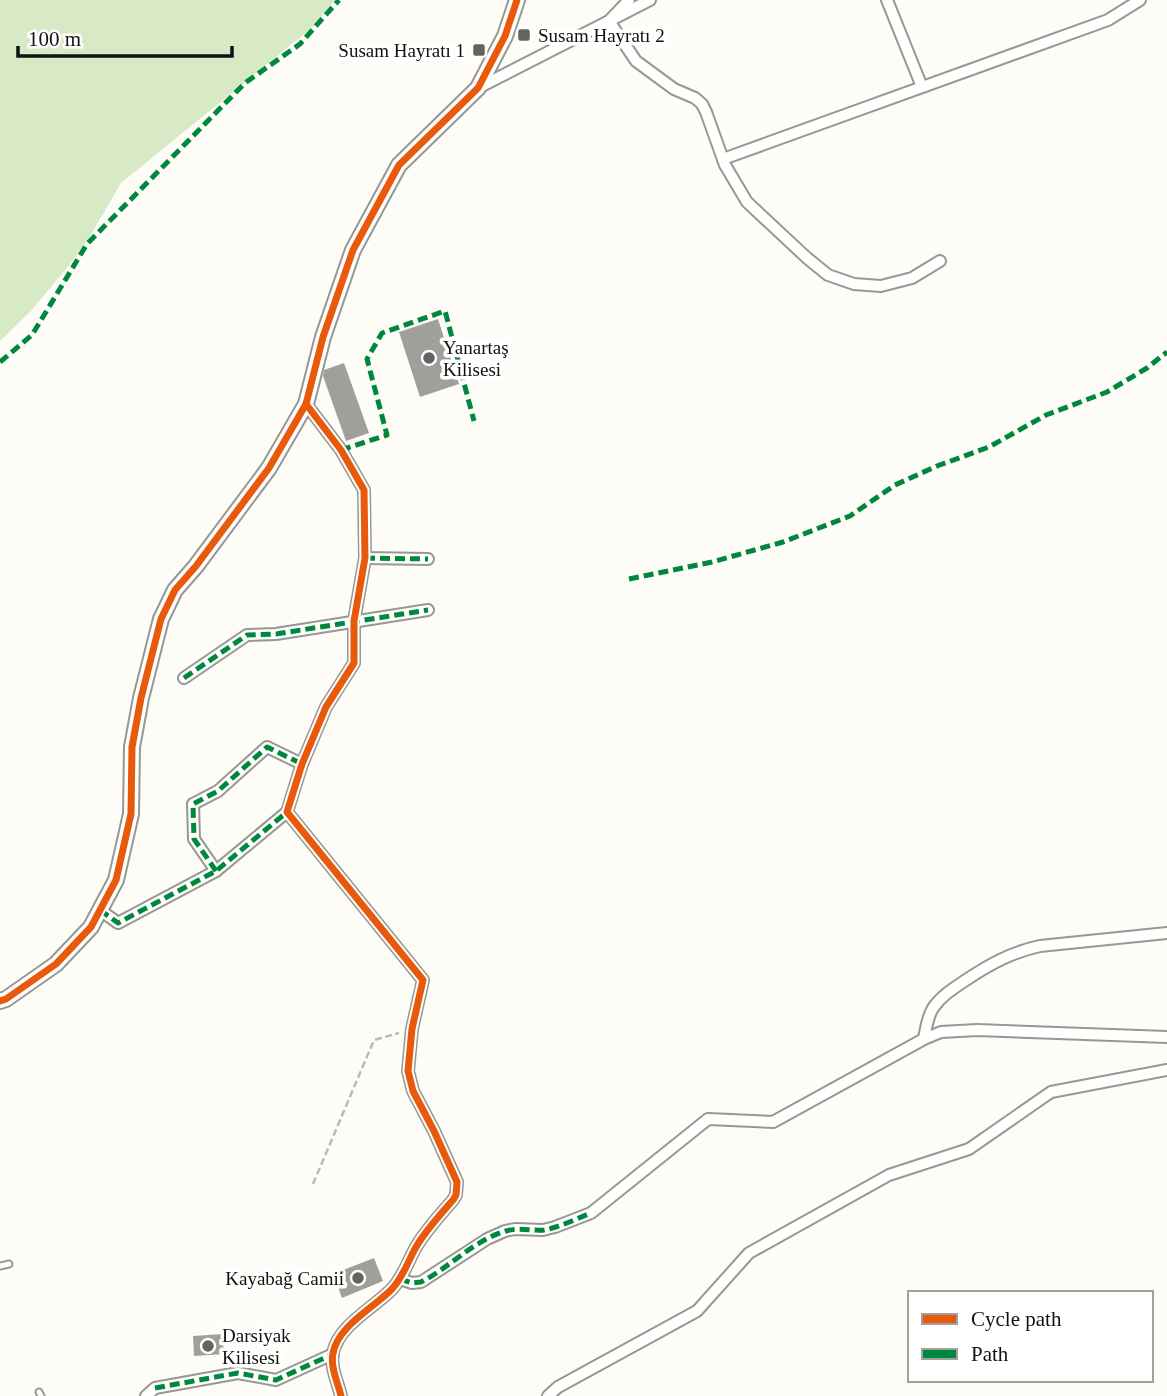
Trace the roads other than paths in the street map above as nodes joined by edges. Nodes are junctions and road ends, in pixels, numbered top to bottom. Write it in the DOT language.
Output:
graph roads {
  1 [pos="517,0"];
  2 [pos="629,0"];
  3 [pos="650,0"];
  4 [pos="887,0"];
  5 [pos="1140,0"];
  6 [pos="609,21"];
  7 [pos="478,88"];
  8 [pos="922,88"];
  9 [pos="723,159"];
  10 [pos="940,261"];
  11 [pos="306,404"];
  12 [pos="365,558"];
  13 [pos="428,559"];
  14 [pos="428,610"];
  15 [pos="354,621"];
  16 [pos="184,678"];
  17 [pos="302,764"];
  18 [pos="287,812"];
  19 [pos="216,871"];
  20 [pos="100,910"];
  21 [pos="1167,933"];
  22 [pos="0,1001"];
  23 [pos="1167,1037"];
  24 [pos="924,1040"];
  25 [pos="1167,1070"];
  26 [pos="9,1264"];
  27 [pos="0,1266"];
  28 [pos="400,1279"];
  29 [pos="333,1354"];
  30 [pos="146,1396"];
  31 [pos="341,1396"];
  32 [pos="548,1396"];
  1 -- 7 [label="street"];
  2 -- 6 [label="street"];
  3 -- 6 [label="street"];
  4 -- 8 [label="street"];
  5 -- 8 [label="street"];
  6 -- 7 [label="street"];
  6 -- 9 [label="street"];
  7 -- 11 [label="street"];
  8 -- 9 [label="street"];
  9 -- 10 [label="street"];
  11 -- 12 [label="street"];
  11 -- 20 [label="street"];
  12 -- 13 [label="street"];
  12 -- 15 [label="street"];
  14 -- 15 [label="street"];
  15 -- 16 [label="street"];
  15 -- 17 [label="street"];
  17 -- 18 [label="street"];
  17 -- 19 [label="street"];
  18 -- 19 [label="street"];
  18 -- 28 [label="street"];
  19 -- 20 [label="street"];
  20 -- 22 [label="street"];
  21 -- 24 [label="street"];
  23 -- 24 [label="street"];
  24 -- 28 [label="street"];
  25 -- 32 [label="street"];
  26 -- 27 [label="lane"];
  28 -- 29 [label="street"];
  29 -- 30 [label="street"];
  29 -- 31 [label="street"];
}
